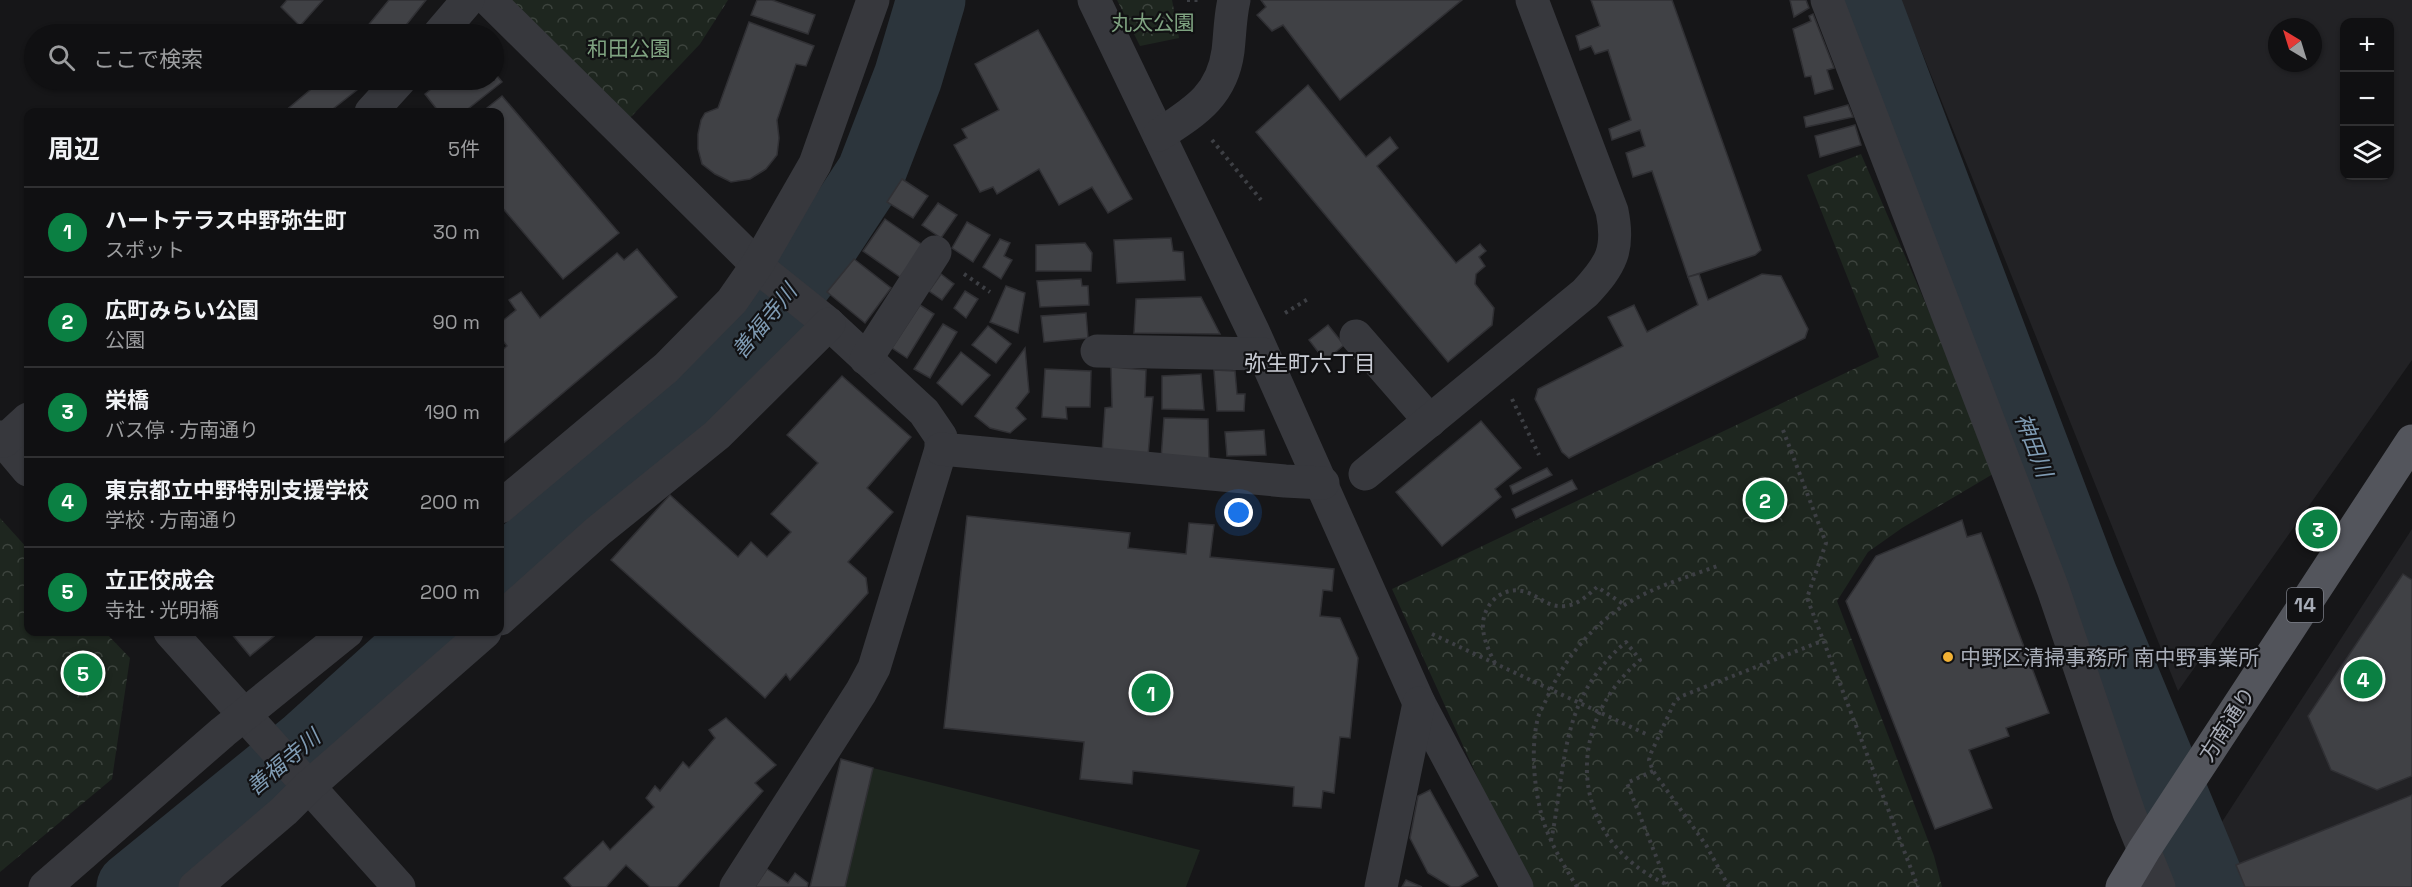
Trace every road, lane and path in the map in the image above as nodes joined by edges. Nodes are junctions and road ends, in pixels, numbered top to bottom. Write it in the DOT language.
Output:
graph roads {
  1 [pos="468,0"];
  2 [pos="489,0"];
  3 [pos="873,0"];
  4 [pos="1094,0"];
  5 [pos="1234,0"];
  6 [pos="1532,0"];
  7 [pos="1827,0"];
  8 [pos="448,24"];
  9 [pos="391,90"];
  10 [pos="375,108"];
  11 [pos="1159,135"];
  12 [pos="1235,168"];
  13 [pos="1261,200"];
  14 [pos="935,252"];
  15 [pos="760,269"];
  16 [pos="819,317"];
  17 [pos="1356,336"];
  18 [pos="1097,351"];
  19 [pos="1263,354"];
  20 [pos="866,359"];
  21 [pos="1496,366"];
  22 [pos="1430,421"];
  23 [pos="24,422"];
  24 [pos="1783,430"];
  25 [pos="2,439"];
  26 [pos="2412,441"];
  27 [pos="941,449"];
  28 [pos="1539,455"];
  29 [pos="24,465"];
  30 [pos="1365,474"];
  31 [pos="1323,483"];
  32 [pos="504,504"];
  33 [pos="1720,565"];
  34 [pos="1625,605"];
  35 [pos="504,615"];
  36 [pos="1432,634"];
  37 [pos="174,636"];
  38 [pos="343,636"];
  39 [pos="480,636"];
  40 [pos="1822,641"];
  41 [pos="1495,663"];
  42 [pos="1550,690"];
  43 [pos="1419,703"];
  44 [pos="1579,703"];
  45 [pos="1598,712"];
  46 [pos="252,722"];
  47 [pos="1646,734"];
  48 [pos="1653,771"];
  49 [pos="302,781"];
  50 [pos="2151,840"];
  51 [pos="1551,841"];
  52 [pos="1668,886"];
  53 [pos="45,887"];
  54 [pos="195,887"];
  55 [pos="399,887"];
  56 [pos="736,887"];
  57 [pos="1381,887"];
  58 [pos="1517,887"];
  59 [pos="1577,887"];
  60 [pos="1729,887"];
  61 [pos="1918,887"];
  62 [pos="2122,887"];
  63 [pos="2159,887"];
  1 -- 8 [label="street"];
  2 -- 15 [label="street"];
  3 -- 15 [label="street"];
  4 -- 11 [label="street"];
  5 -- 11 [label="street"];
  6 -- 21 [label="street"];
  7 -- 50 [label="street"];
  9 -- 10 [label="street"];
  11 -- 19 [label="street"];
  12 -- 13 [label="path"];
  14 -- 20 [label="street"];
  15 -- 16 [label="street"];
  15 -- 32 [label="street"];
  16 -- 20 [label="street"];
  16 -- 35 [label="street"];
  17 -- 22 [label="street"];
  18 -- 19 [label="street"];
  19 -- 31 [label="street"];
  20 -- 27 [label="street"];
  21 -- 22 [label="street"];
  21 -- 28 [label="path"];
  22 -- 30 [label="street"];
  23 -- 25 [label="street"];
  24 -- 40 [label="path"];
  25 -- 29 [label="street"];
  26 -- 50 [label="main road, 方南通り / 14"];
  27 -- 31 [label="street"];
  27 -- 56 [label="street"];
  31 -- 43 [label="street"];
  33 -- 34 [label="path"];
  34 -- 41 [label="path"];
  34 -- 42 [label="path"];
  36 -- 41 [label="path"];
  37 -- 46 [label="street"];
  38 -- 46 [label="street"];
  39 -- 49 [label="street"];
  40 -- 48 [label="path"];
  40 -- 61 [label="path"];
  41 -- 42 [label="path"];
  42 -- 44 [label="path"];
  42 -- 51 [label="path"];
  43 -- 57 [label="street"];
  43 -- 58 [label="street"];
  44 -- 45 [label="path"];
  44 -- 45 [label="path"];
  44 -- 51 [label="path"];
  45 -- 47 [label="path"];
  45 -- 52 [label="path"];
  46 -- 49 [label="street"];
  46 -- 53 [label="street"];
  48 -- 52 [label="path"];
  48 -- 60 [label="path"];
  49 -- 54 [label="street"];
  49 -- 55 [label="street"];
  50 -- 62 [label="main road, 方南通り / 14"];
  50 -- 63 [label="street"];
  51 -- 59 [label="path"];
}
